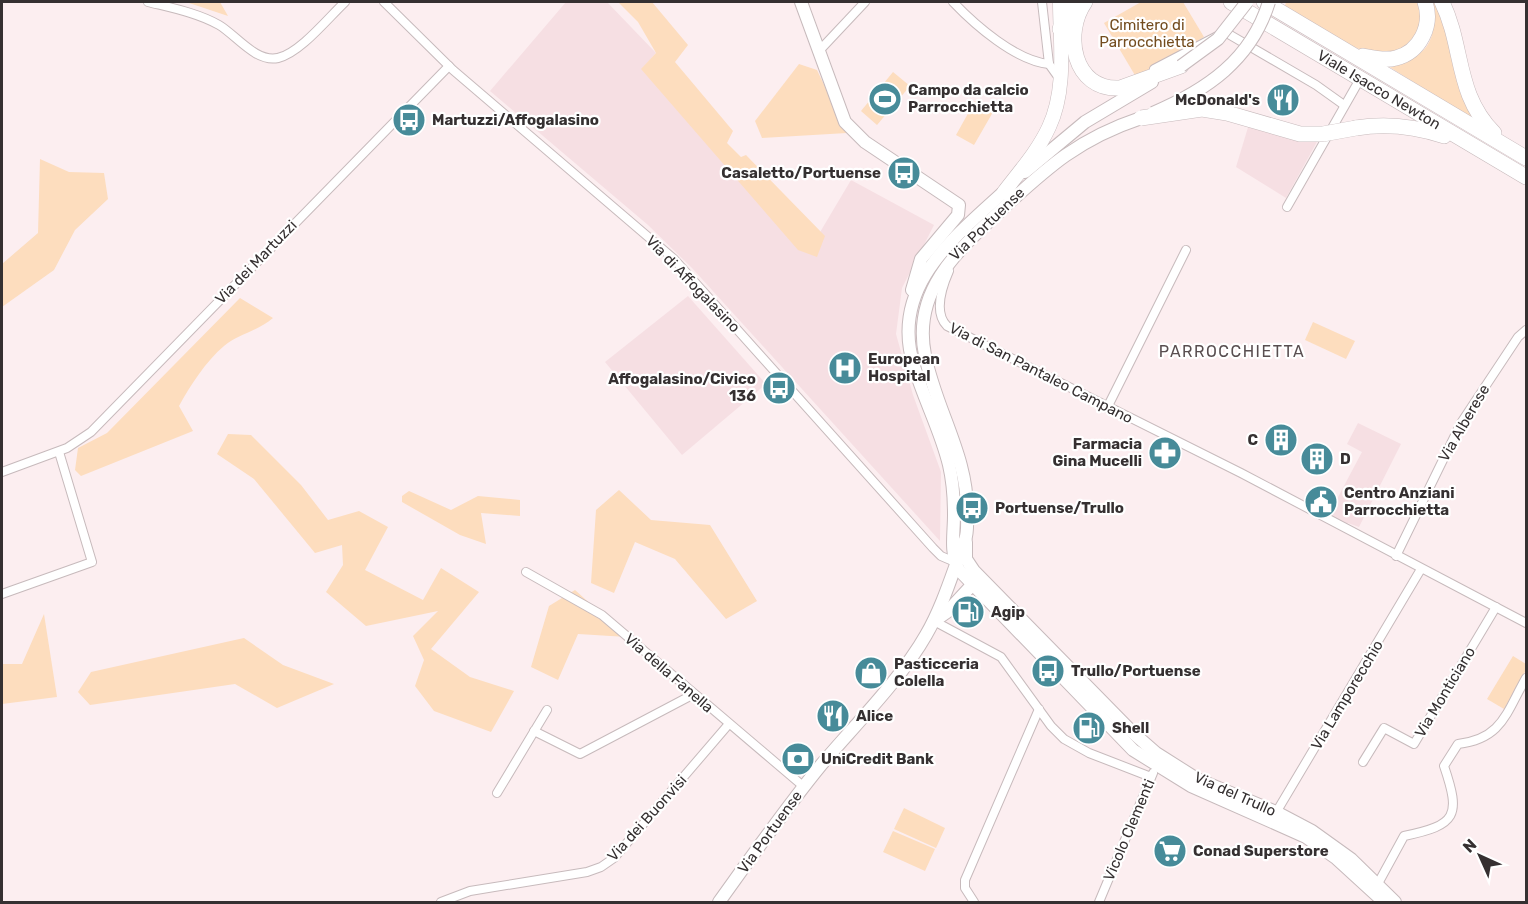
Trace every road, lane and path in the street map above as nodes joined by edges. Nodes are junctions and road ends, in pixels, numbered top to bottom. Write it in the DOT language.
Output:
graph roads {
  1 [pos="148,2"];
  2 [pos="345,2"];
  3 [pos="384,2"];
  4 [pos="801,2"];
  5 [pos="865,2"];
  6 [pos="953,2"];
  7 [pos="1042,2"];
  8 [pos="1060,2"];
  9 [pos="1071,2"];
  10 [pos="1085,2"];
  11 [pos="1232,2"];
  12 [pos="1247,2"];
  13 [pos="1264,2"];
  14 [pos="1269,2"];
  15 [pos="1425,2"];
  16 [pos="1442,2"];
  17 [pos="1060,29"];
  18 [pos="818,52"];
  19 [pos="1353,55"];
  20 [pos="1049,64"];
  21 [pos="449,66"];
  22 [pos="1181,66"];
  23 [pos="1139,77"];
  24 [pos="1060,79"];
  25 [pos="1360,79"];
  26 [pos="1344,105"];
  27 [pos="1141,118"];
  28 [pos="1505,144"];
  29 [pos="1475,147"];
  30 [pos="1527,158"];
  31 [pos="1527,177"];
  32 [pos="1004,192"];
  33 [pos="1287,207"];
  34 [pos="1186,250"];
  35 [pos="957,251"];
  36 [pos="911,308"];
  37 [pos="1527,330"];
  38 [pos="1107,408"];
  39 [pos="58,452"];
  40 [pos="2,472"];
  41 [pos="966,538"];
  42 [pos="1396,556"];
  43 [pos="955,562"];
  44 [pos="1421,569"];
  45 [pos="974,571"];
  46 [pos="526,572"];
  47 [pos="972,585"];
  48 [pos="2,594"];
  49 [pos="1496,607"];
  50 [pos="934,621"];
  51 [pos="1527,623"];
  52 [pos="1527,678"];
  53 [pos="1076,684"];
  54 [pos="694,694"];
  55 [pos="1039,709"];
  56 [pos="547,710"];
  57 [pos="728,725"];
  58 [pos="534,731"];
  59 [pos="1133,750"];
  60 [pos="1363,762"];
  61 [pos="1126,767"];
  62 [pos="1158,767"];
  63 [pos="803,786"];
  64 [pos="497,793"];
  65 [pos="1274,816"];
  66 [pos="1376,888"];
  67 [pos="441,903"];
  68 [pos="718,903"];
  69 [pos="974,903"];
  70 [pos="1099,903"];
  71 [pos="1384,903"];
  72 [pos="1395,903"];
  1 -- 2 [label="street"];
  3 -- 21 [label="street, Via di Affogalasino"];
  4 -- 18 [label="main road"];
  5 -- 18 [label="street"];
  6 -- 20 [label="street"];
  7 -- 20 [label="street"];
  8 -- 17 [label="main road"];
  9 -- 17 [label="highway"];
  10 -- 22 [label="highway"];
  11 -- 25 [label="highway, Viale Isacco Newton"];
  12 -- 22 [label="main road, Via Portuense, bridge"];
  13 -- 19 [label="highway, Viale Isacco Newton"];
  14 -- 27 [label="main road, Via Portuense, bridge"];
  15 -- 19 [label="highway"];
  16 -- 28 [label="highway"];
  17 -- 24 [label="main road"];
  18 -- 36 [label="main road"];
  19 -- 28 [label="highway, Viale Isacco Newton"];
  20 -- 24 [label="street"];
  21 -- 39 [label="street, Via dei Martuzzi"];
  21 -- 43 [label="street, Via di Affogalasino"];
  22 -- 32 [label="main road, Via Portuense"];
  23 -- 26 [label="street"];
  24 -- 32 [label="main road"];
  25 -- 26 [label="street"];
  25 -- 29 [label="highway, Viale Isacco Newton"];
  26 -- 33 [label="street"];
  27 -- 29 [label="highway, bridge"];
  27 -- 35 [label="main road, Via Portuense"];
  28 -- 30 [label="highway, Viale Isacco Newton"];
  29 -- 31 [label="highway, Viale Isacco Newton"];
  32 -- 36 [label="main road, Via Portuense"];
  34 -- 38 [label="street"];
  35 -- 38 [label="street, Via di San Pantaleo Campano"];
  35 -- 41 [label="main road, Via Portuense"];
  36 -- 43 [label="main road, Via Portuense"];
  37 -- 42 [label="street, Via Alberese"];
  38 -- 42 [label="street, Via di San Pantaleo Campano"];
  39 -- 40 [label="street, Via dei Martuzzi"];
  39 -- 48 [label="street"];
  41 -- 43 [label="main road, Via Portuense"];
  41 -- 45 [label="main road, Via del Trullo"];
  42 -- 44 [label="street, Via di San Pantaleo Campano"];
  43 -- 45 [label="main road, Via del Trullo"];
  43 -- 47 [label="main road, Via del Trullo"];
  43 -- 50 [label="main road, Via Portuense"];
  44 -- 49 [label="street, Via di San Pantaleo Campano"];
  44 -- 65 [label="street, Via Lamporecchio"];
  45 -- 53 [label="main road, Via del Trullo"];
  46 -- 54 [label="street, Via della Fanella"];
  47 -- 50 [label="main road, Via Portuense"];
  47 -- 53 [label="main road, Via del Trullo"];
  49 -- 51 [label="street, Via di San Pantaleo Campano"];
  49 -- 60 [label="street, Via Monticiano"];
  50 -- 55 [label="street, Via del Trullo"];
  50 -- 63 [label="main road, Via Portuense"];
  52 -- 66 [label="street"];
  53 -- 59 [label="main road, Via del Trullo"];
  53 -- 62 [label="main road, Via del Trullo"];
  54 -- 57 [label="street, Via della Fanella"];
  54 -- 58 [label="street"];
  55 -- 61 [label="street, Via del Trullo"];
  55 -- 69 [label="street"];
  56 -- 58 [label="street"];
  57 -- 63 [label="street, Via della Fanella"];
  57 -- 67 [label="street, Via dei Buonvisi"];
  58 -- 64 [label="street"];
  59 -- 61 [label="street"];
  59 -- 62 [label="main road, Via del Trullo"];
  61 -- 62 [label="street, Via del Trullo"];
  62 -- 65 [label="main road, Via del Trullo"];
  62 -- 70 [label="street, Vicolo Clementi"];
  63 -- 68 [label="main road, Via Portuense"];
  65 -- 66 [label="main road, Via del Trullo"];
  66 -- 71 [label="main road, Via del Trullo"];
  66 -- 72 [label="main road, Via del Trullo"];
}
